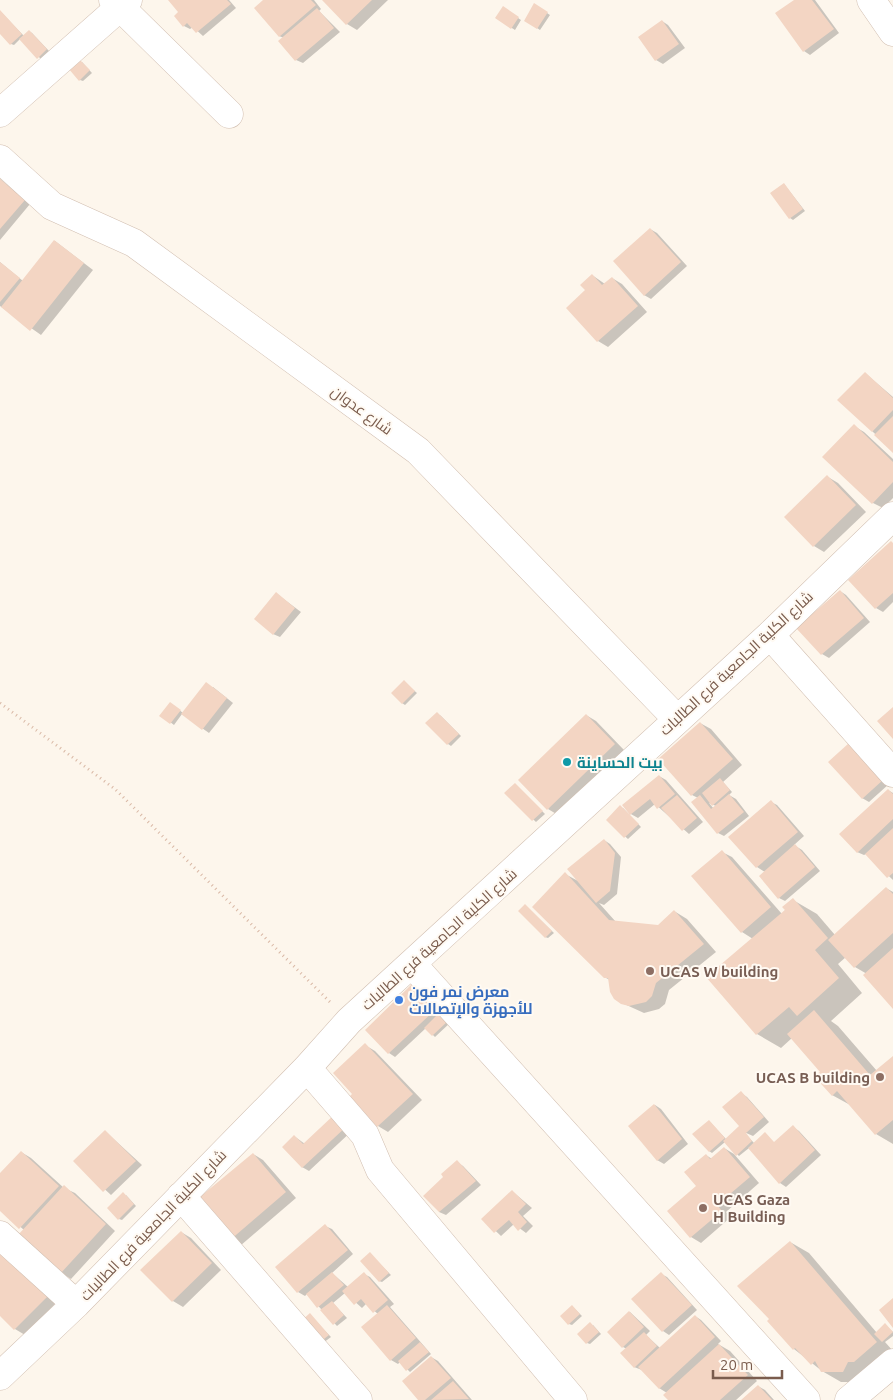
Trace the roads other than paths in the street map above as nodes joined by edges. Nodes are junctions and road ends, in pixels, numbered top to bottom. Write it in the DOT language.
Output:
graph roads {
  1 [pos="871,0"];
  2 [pos="120,2"];
  3 [pos="893,32"];
  4 [pos="0,113"];
  5 [pos="229,114"];
  6 [pos="0,159"];
  7 [pos="893,516"];
  8 [pos="770,635"];
  9 [pos="677,719"];
  10 [pos="893,773"];
  11 [pos="412,964"];
  12 [pos="307,1068"];
  13 [pos="181,1196"];
  14 [pos="0,1235"];
  15 [pos="76,1304"];
  16 [pos="893,1363"];
  17 [pos="0,1376"];
  18 [pos="358,1400"];
  19 [pos="573,1400"];
  20 [pos="806,1400"];
  21 [pos="849,1400"];
  1 -- 3 [label="street"];
  2 -- 4 [label="street"];
  2 -- 5 [label="street"];
  6 -- 9 [label="street, شارع عدوان"];
  7 -- 8 [label="street, شارع الكلية الجامعية فرع الطالبات"];
  8 -- 9 [label="street, شارع الكلية الجامعية فرع الطالبات"];
  8 -- 10 [label="street"];
  9 -- 11 [label="street, شارع الكلية الجامعية فرع الطالبات"];
  11 -- 12 [label="street, شارع الكلية الجامعية فرع الطالبات"];
  11 -- 20 [label="street"];
  12 -- 13 [label="street, شارع الكلية الجامعية فرع الطالبات"];
  12 -- 19 [label="street"];
  13 -- 15 [label="street, شارع الكلية الجامعية فرع الطالبات"];
  13 -- 18 [label="street"];
  14 -- 15 [label="street"];
  15 -- 17 [label="street, شارع الكلية الجامعية فرع الطالبات"];
  16 -- 21 [label="street"];
}
